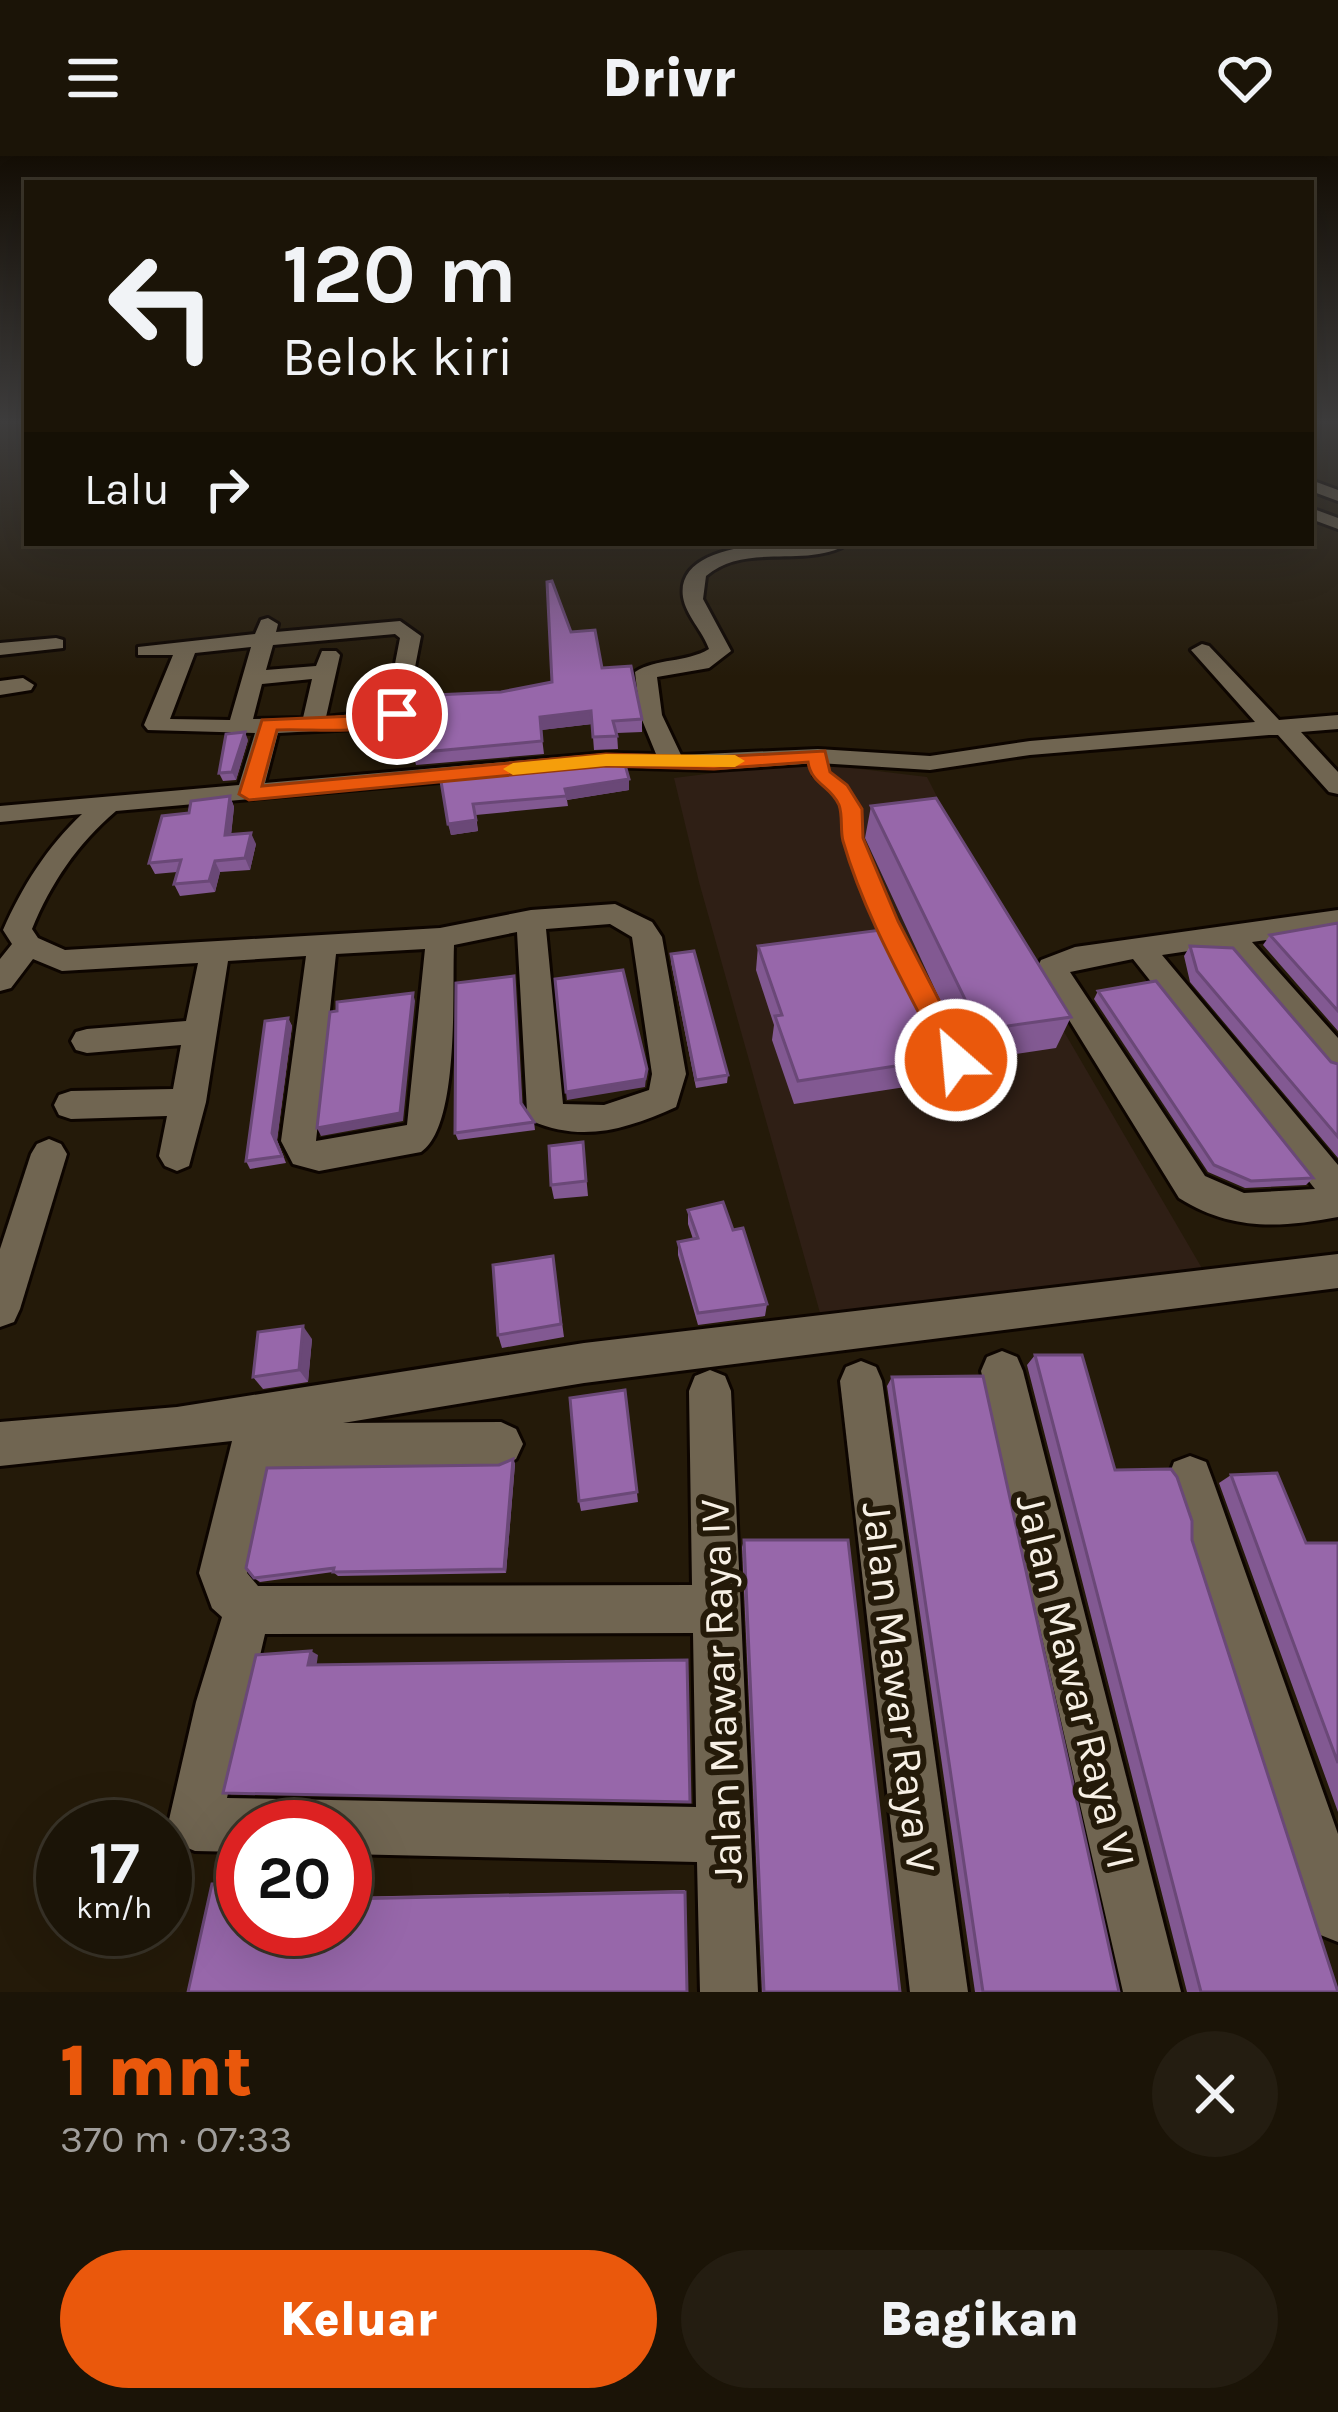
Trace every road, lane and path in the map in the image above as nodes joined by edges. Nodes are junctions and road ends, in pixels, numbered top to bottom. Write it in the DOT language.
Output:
graph roads {
  1 [pos="808,546"];
  2 [pos="266,633"];
  3 [pos="56,644"];
  4 [pos="186,648"];
  5 [pos="0,649"];
  6 [pos="1202,650"];
  7 [pos="145,651"];
  8 [pos="254,678"];
  9 [pos="1338,722"];
  10 [pos="240,724"];
  11 [pos="269,724"];
  12 [pos="313,724"];
  13 [pos="1280,728"];
  14 [pos="818,756"];
  15 [pos="670,758"];
  16 [pos="1338,787"];
  17 [pos="249,794"];
  18 [pos="112,802"];
  19 [pos="0,814"];
  20 [pos="531,920"];
  21 [pos="1334,924"];
  22 [pos="1229,935"];
  23 [pos="440,938"];
  24 [pos="28,945"];
  25 [pos="322,945"];
  26 [pos="1140,948"];
  27 [pos="215,952"];
  28 [pos="905,961"];
  29 [pos="0,980"];
  30 [pos="200,1032"];
  31 [pos="87,1041"];
  32 [pos="1338,1060"];
  33 [pos="189,1102"];
  34 [pos="71,1105"];
  35 [pos="49,1154"];
  36 [pos="177,1156"];
  37 [pos="1338,1192"];
  38 [pos="1338,1202"];
  39 [pos="13,1226"];
  40 [pos="1338,1271"];
  41 [pos="0,1309"];
  42 [pos="1002,1371"];
  43 [pos="861,1381"];
  44 [pos="710,1391"];
  45 [pos="0,1444"];
  46 [pos="502,1444"];
  47 [pos="1190,1478"];
  48 [pos="718,1609"];
  49 [pos="248,1610"];
  50 [pos="216,1824"];
  51 [pos="372,1828"];
  52 [pos="723,1835"];
  53 [pos="1338,1914"];
  54 [pos="729,1992"];
  55 [pos="939,1992"];
  56 [pos="1152,1992"];
  1 -- 15 [label="street"];
  2 -- 4 [label="street"];
  2 -- 8 [label="street"];
  2 -- 12 [label="street"];
  3 -- 5 [label="street"];
  4 -- 7 [label="street"];
  4 -- 10 [label="street"];
  6 -- 13 [label="street"];
  8 -- 10 [label="street"];
  8 -- 12 [label="street"];
  9 -- 13 [label="street"];
  10 -- 11 [label="street"];
  11 -- 12 [label="street"];
  11 -- 17 [label="street"];
  13 -- 14 [label="street"];
  13 -- 16 [label="street"];
  14 -- 15 [label="street"];
  14 -- 28 [label="lane"];
  15 -- 17 [label="street"];
  17 -- 18 [label="street"];
  18 -- 19 [label="street"];
  18 -- 24 [label="street"];
  20 -- 20 [label="street"];
  20 -- 23 [label="street"];
  21 -- 22 [label="street"];
  22 -- 26 [label="street"];
  22 -- 32 [label="street"];
  23 -- 25 [label="street"];
  23 -- 25 [label="street"];
  24 -- 27 [label="street"];
  24 -- 29 [label="street"];
  25 -- 27 [label="street"];
  26 -- 37 [label="street"];
  26 -- 38 [label="street"];
  27 -- 30 [label="street"];
  30 -- 31 [label="street"];
  30 -- 33 [label="street"];
  33 -- 34 [label="street"];
  33 -- 36 [label="street"];
  35 -- 39 [label="street"];
  39 -- 41 [label="street"];
  40 -- 45 [label="street"];
  42 -- 56 [label="street, Jalan Mawar Raya VI"];
  43 -- 55 [label="street, Jalan Mawar Raya V"];
  44 -- 48 [label="street, Jalan Mawar Raya IV"];
  46 -- 49 [label="street"];
  47 -- 53 [label="street"];
  48 -- 49 [label="street"];
  48 -- 52 [label="street, Jalan Mawar Raya IV"];
  49 -- 50 [label="street"];
  51 -- 52 [label="street"];
  52 -- 54 [label="street, Jalan Mawar Raya IV"];
}
